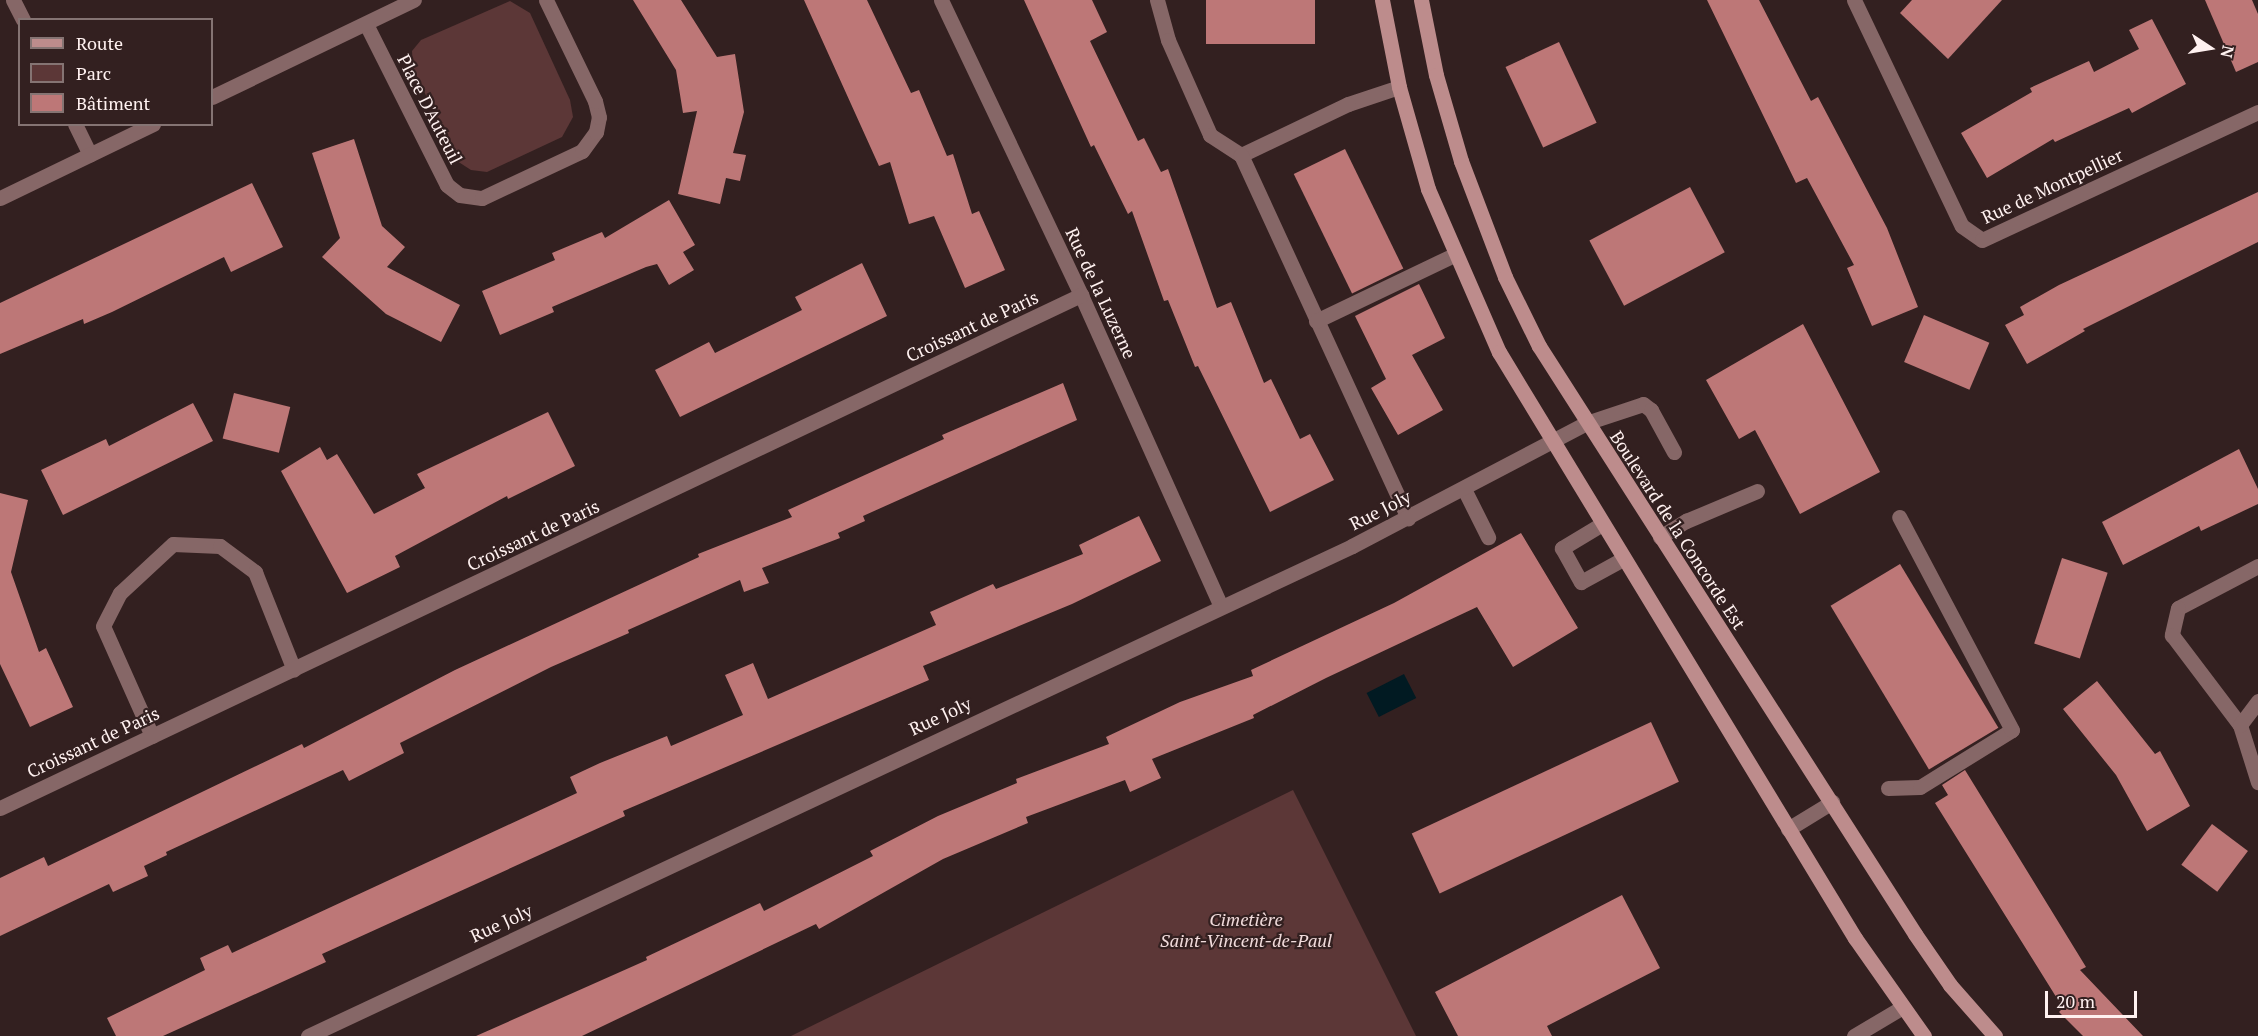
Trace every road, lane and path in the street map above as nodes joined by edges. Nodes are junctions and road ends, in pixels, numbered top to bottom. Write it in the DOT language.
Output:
graph roads {
  1 [pos="14,0"];
  2 [pos="546,0"];
  3 [pos="941,0"];
  4 [pos="1157,0"];
  5 [pos="1382,0"];
  6 [pos="1421,0"];
  7 [pos="1854,0"];
  8 [pos="409,1"];
  9 [pos="22,18"];
  10 [pos="366,24"];
  11 [pos="1399,87"];
  12 [pos="213,97"];
  13 [pos="2258,112"];
  14 [pos="76,126"];
  15 [pos="149,126"];
  16 [pos="90,155"];
  17 [pos="1241,155"];
  18 [pos="0,198"];
  19 [pos="1454,255"];
  20 [pos="1081,295"];
  21 [pos="1316,321"];
  22 [pos="1586,423"];
  23 [pos="1552,442"];
  24 [pos="1674,452"];
  25 [pos="1464,489"];
  26 [pos="1757,491"];
  27 [pos="1899,517"];
  28 [pos="1408,518"];
  29 [pos="1602,524"];
  30 [pos="1488,537"];
  31 [pos="1660,537"];
  32 [pos="1623,558"];
  33 [pos="2258,566"];
  34 [pos="1220,605"];
  35 [pos="294,670"];
  36 [pos="2258,701"];
  37 [pos="2241,725"];
  38 [pos="152,736"];
  39 [pos="2258,782"];
  40 [pos="1888,788"];
  41 [pos="1832,802"];
  42 [pos="0,808"];
  43 [pos="1788,829"];
  44 [pos="1901,1008"];
  45 [pos="308,1036"];
  46 [pos="1854,1036"];
  47 [pos="1923,1036"];
  48 [pos="1995,1036"];
  1 -- 9 [label="street"];
  2 -- 10 [label="street, Place D'Auteuil"];
  3 -- 20 [label="street, Rue de la Luzerne"];
  4 -- 17 [label="street"];
  5 -- 11 [label="street"];
  6 -- 22 [label="street, Boulevard de la Concorde Est"];
  7 -- 13 [label="street, Rue de Montpellier"];
  8 -- 10 [label="street"];
  10 -- 12 [label="street"];
  11 -- 17 [label="street"];
  11 -- 19 [label="street"];
  14 -- 16 [label="street"];
  15 -- 16 [label="street"];
  16 -- 18 [label="street"];
  17 -- 21 [label="street"];
  19 -- 21 [label="street"];
  19 -- 23 [label="street"];
  20 -- 34 [label="street, Rue de la Luzerne"];
  20 -- 35 [label="street, Croissant de Paris"];
  21 -- 28 [label="street"];
  22 -- 23 [label="street, Rue Joly"];
  22 -- 24 [label="street, Rue Joly"];
  22 -- 31 [label="street, Boulevard de la Concorde Est"];
  23 -- 25 [label="street, Rue Joly"];
  23 -- 29 [label="street"];
  25 -- 28 [label="street, Rue Joly"];
  25 -- 30 [label="street"];
  26 -- 31 [label="street"];
  27 -- 40 [label="street"];
  28 -- 34 [label="street, Rue Joly"];
  29 -- 32 [label="street"];
  29 -- 32 [label="street"];
  31 -- 41 [label="street, Boulevard de la Concorde Est"];
  32 -- 43 [label="street"];
  33 -- 37 [label="street"];
  34 -- 45 [label="street, Rue Joly"];
  35 -- 38 [label="street, Croissant de Paris"];
  35 -- 38 [label="street"];
  36 -- 37 [label="street"];
  37 -- 39 [label="street"];
  38 -- 42 [label="street, Croissant de Paris"];
  41 -- 43 [label="street"];
  41 -- 48 [label="street, Boulevard de la Concorde Est"];
  43 -- 44 [label="street"];
  44 -- 46 [label="street"];
  44 -- 47 [label="street"];
}
